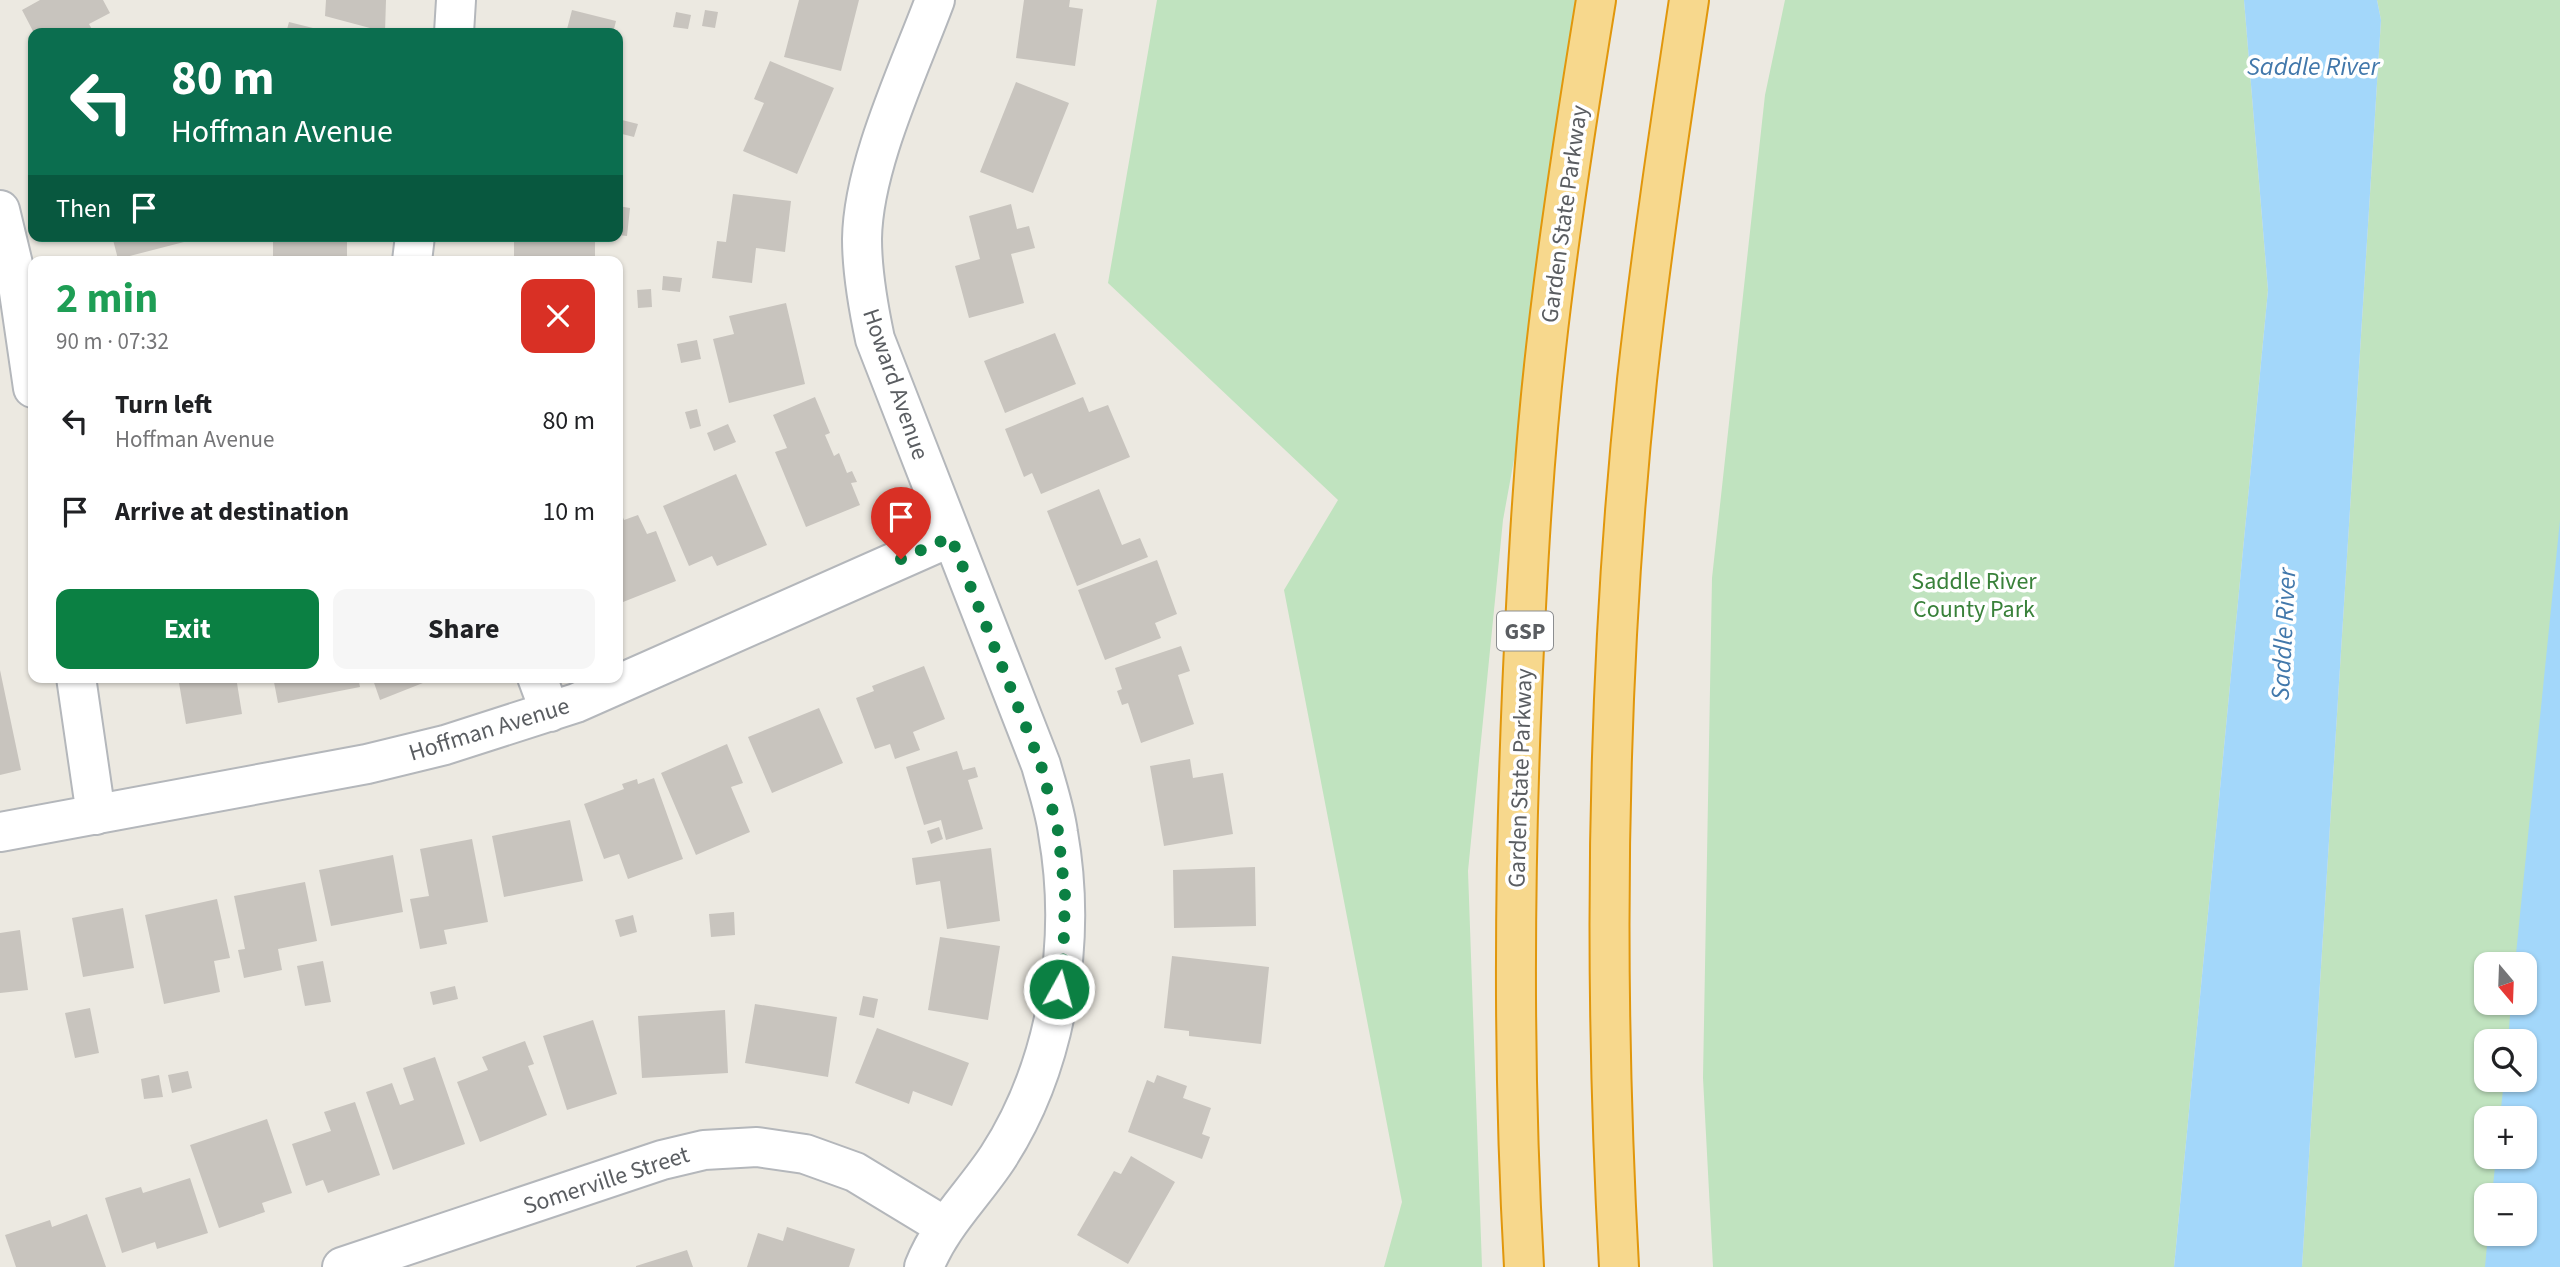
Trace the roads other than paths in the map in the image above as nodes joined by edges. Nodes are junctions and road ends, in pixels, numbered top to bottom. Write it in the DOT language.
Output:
graph roads {
  1 [pos="456,0"];
  2 [pos="935,0"];
  3 [pos="1596,0"];
  4 [pos="1689,0"];
  5 [pos="454,28"];
  6 [pos="0,210"];
  7 [pos="28,354"];
  8 [pos="951,537"];
  9 [pos="623,680"];
  10 [pos="77,683"];
  11 [pos="539,683"];
  12 [pos="616,683"];
  13 [pos="550,712"];
  14 [pos="96,815"];
  15 [pos="0,832"];
  16 [pos="944,1226"];
  17 [pos="342,1267"];
  18 [pos="924,1267"];
  19 [pos="1524,1267"];
  20 [pos="1619,1267"];
  1 -- 5 [label="street"];
  2 -- 8 [label="street, Howard Avenue"];
  3 -- 19 [label="highway, Garden State Parkway / GSP"];
  4 -- 20 [label="highway"];
  6 -- 7 [label="street"];
  8 -- 9 [label="street, Hoffman Avenue"];
  8 -- 16 [label="street, Howard Avenue"];
  10 -- 14 [label="street"];
  11 -- 13 [label="street"];
  12 -- 13 [label="street, Hoffman Avenue"];
  13 -- 14 [label="street, Hoffman Avenue"];
  14 -- 15 [label="street, Hoffman Avenue"];
  16 -- 17 [label="street, Somerville Street"];
  16 -- 18 [label="street, Howard Avenue"];
}
